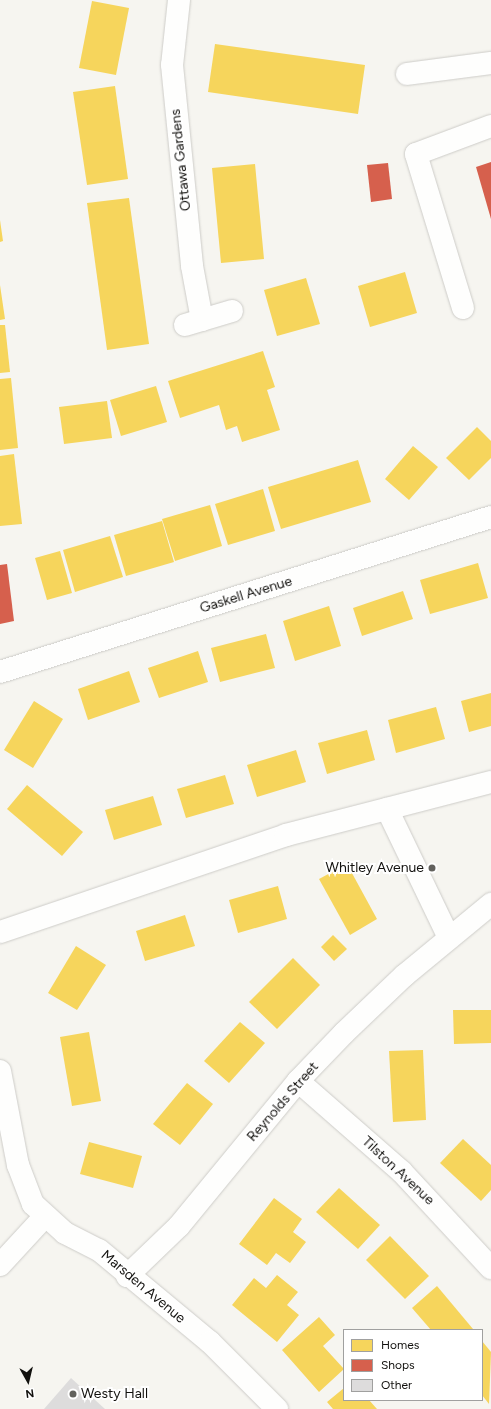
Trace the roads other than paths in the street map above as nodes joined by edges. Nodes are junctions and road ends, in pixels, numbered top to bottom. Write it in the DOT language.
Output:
graph roads {
  1 [pos="179,0"];
  2 [pos="491,63"];
  3 [pos="407,74"];
  4 [pos="491,126"];
  5 [pos="463,308"];
  6 [pos="232,311"];
  7 [pos="491,517"];
  8 [pos="0,672"];
  9 [pos="491,782"];
  10 [pos="386,809"];
  11 [pos="490,906"];
  12 [pos="0,932"];
  13 [pos="449,938"];
  14 [pos="0,1071"];
  15 [pos="298,1081"];
  16 [pos="4,1110"];
  17 [pos="45,1216"];
  18 [pos="0,1265"];
  19 [pos="491,1268"];
  20 [pos="127,1276"];
  21 [pos="277,1409"];
  1 -- 6 [label="street, Ottawa Gardens"];
  2 -- 3 [label="street"];
  4 -- 5 [label="street"];
  7 -- 8 [label="street, Gaskell Avenue"];
  9 -- 10 [label="street"];
  10 -- 12 [label="street"];
  10 -- 13 [label="street"];
  11 -- 13 [label="street, Reynolds Street"];
  13 -- 15 [label="street, Reynolds Street"];
  14 -- 16 [label="street, Marsden Avenue"];
  15 -- 19 [label="street, Tilston Avenue"];
  15 -- 20 [label="street, Reynolds Street"];
  16 -- 17 [label="street, Marsden Avenue"];
  17 -- 18 [label="street"];
  17 -- 20 [label="street, Marsden Avenue"];
  20 -- 21 [label="street, Marsden Avenue"];
}
